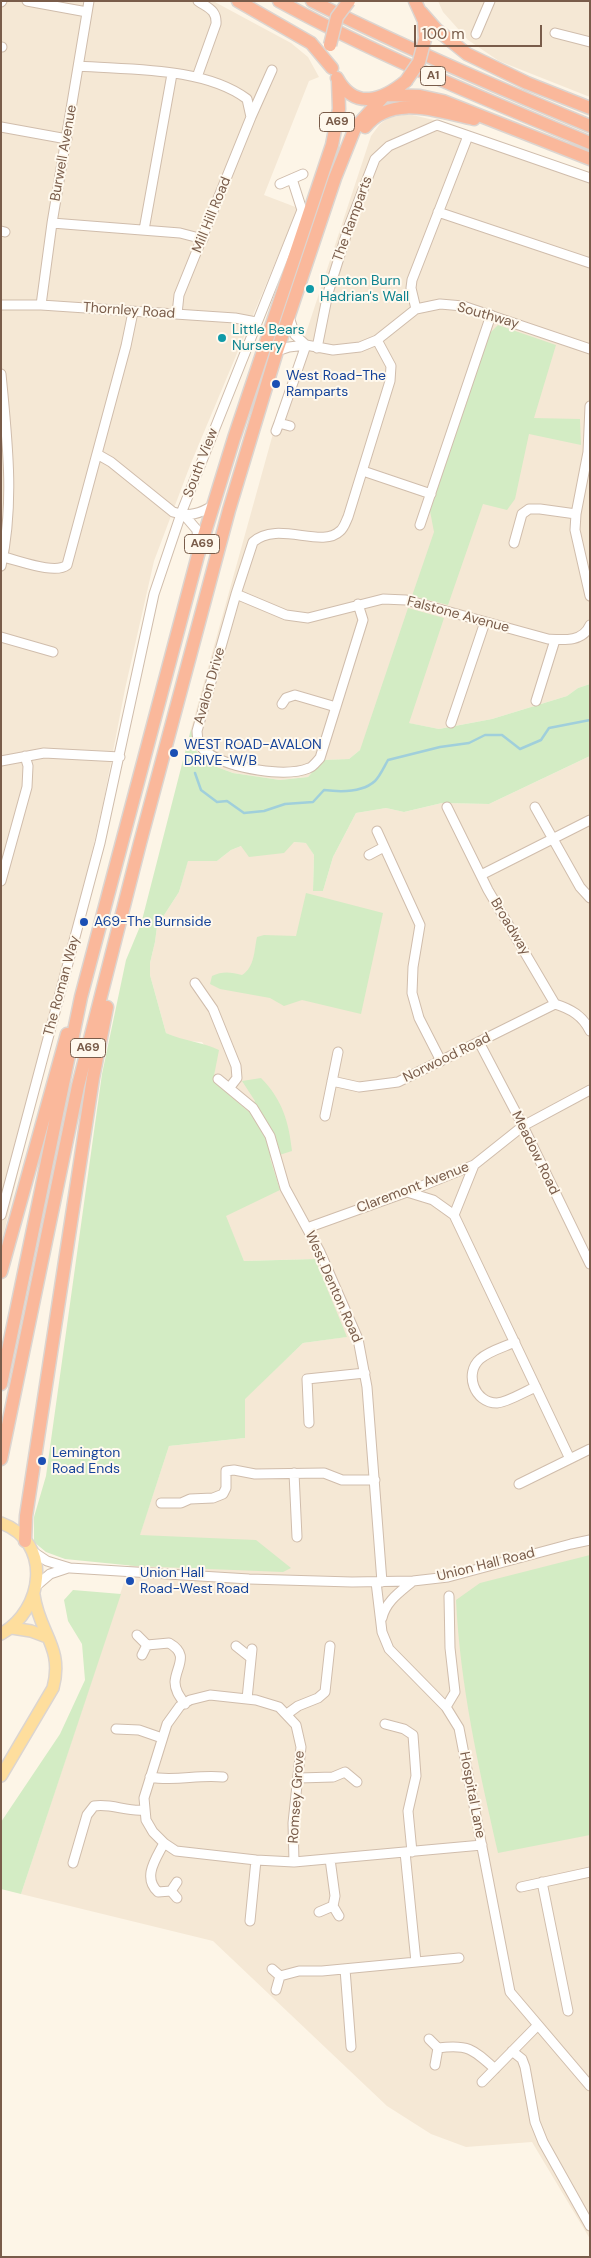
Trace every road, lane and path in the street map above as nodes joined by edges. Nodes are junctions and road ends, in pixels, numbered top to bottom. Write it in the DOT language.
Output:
graph roads {
  1 [pos="26,1"];
  2 [pos="89,1"];
  3 [pos="198,1"];
  4 [pos="238,1"];
  5 [pos="279,1"];
  6 [pos="312,1"];
  7 [pos="349,1"];
  8 [pos="490,1"];
  9 [pos="417,4"];
  10 [pos="88,12"];
  11 [pos="555,33"];
  12 [pos="476,34"];
  13 [pos="590,42"];
  14 [pos="79,66"];
  15 [pos="332,68"];
  16 [pos="272,70"];
  17 [pos="172,74"];
  18 [pos="197,77"];
  19 [pos="338,81"];
  20 [pos="385,96"];
  21 [pos="590,108"];
  22 [pos="251,117"];
  23 [pos="499,124"];
  24 [pos="590,126"];
  25 [pos="1,127"];
  26 [pos="468,136"];
  27 [pos="67,139"];
  28 [pos="590,143"];
  29 [pos="590,159"];
  30 [pos="303,174"];
  31 [pos="335,178"];
  32 [pos="590,178"];
  33 [pos="292,179"];
  34 [pos="280,184"];
  35 [pos="438,212"];
  36 [pos="52,223"];
  37 [pos="144,230"];
  38 [pos="203,239"];
  39 [pos="590,263"];
  40 [pos="1,305"];
  41 [pos="41,305"];
  42 [pos="416,309"];
  43 [pos="133,312"];
  44 [pos="177,314"];
  45 [pos="491,315"];
  46 [pos="289,317"];
  47 [pos="256,322"];
  48 [pos="377,340"];
  49 [pos="306,345"];
  50 [pos="317,348"];
  51 [pos="590,349"];
  52 [pos="277,351"];
  53 [pos="1,374"];
  54 [pos="590,406"];
  55 [pos="4,421"];
  56 [pos="290,426"];
  57 [pos="589,452"];
  58 [pos="97,454"];
  59 [pos="363,471"];
  60 [pos="430,494"];
  61 [pos="5,504"];
  62 [pos="214,505"];
  63 [pos="576,514"];
  64 [pos="183,515"];
  65 [pos="420,525"];
  66 [pos="514,543"];
  67 [pos="198,555"];
  68 [pos="2,561"];
  69 [pos="587,568"];
  70 [pos="236,594"];
  71 [pos="590,596"];
  72 [pos="358,604"];
  73 [pos="485,622"];
  74 [pos="590,624"];
  75 [pos="1,637"];
  76 [pos="555,640"];
  77 [pos="53,652"];
  78 [pos="536,701"];
  79 [pos="282,704"];
  80 [pos="336,707"];
  81 [pos="451,723"];
  82 [pos="25,756"];
  83 [pos="120,757"];
  84 [pos="1,761"];
  85 [pos="447,807"];
  86 [pos="535,807"];
  87 [pos="590,820"];
  88 [pos="377,832"];
  89 [pos="554,839"];
  90 [pos="140,843"];
  91 [pos="384,848"];
  92 [pos="5,853"];
  93 [pos="369,855"];
  94 [pos="481,875"];
  95 [pos="1,881"];
  96 [pos="590,898"];
  97 [pos="195,982"];
  98 [pos="81,997"];
  99 [pos="555,1004"];
  100 [pos="590,1031"];
  101 [pos="479,1042"];
  102 [pos="338,1052"];
  103 [pos="441,1061"];
  104 [pos="218,1079"];
  105 [pos="332,1081"];
  106 [pos="230,1087"];
  107 [pos="590,1090"];
  108 [pos="325,1116"];
  109 [pos="523,1126"];
  110 [pos="474,1165"];
  111 [pos="407,1192"];
  112 [pos="1,1215"];
  113 [pos="454,1215"];
  114 [pos="307,1228"];
  115 [pos="590,1264"];
  116 [pos="1,1272"];
  117 [pos="515,1342"];
  118 [pos="365,1374"];
  119 [pos="1,1384"];
  120 [pos="536,1386"];
  121 [pos="309,1423"];
  122 [pos="590,1449"];
  123 [pos="570,1459"];
  124 [pos="1,1460"];
  125 [pos="294,1473"];
  126 [pos="375,1480"];
  127 [pos="519,1484"];
  128 [pos="161,1503"];
  129 [pos="4,1524"];
  130 [pos="297,1537"];
  131 [pos="590,1540"];
  132 [pos="28,1545"];
  133 [pos="70,1568"];
  134 [pos="413,1581"];
  135 [pos="379,1582"];
  136 [pos="35,1590"];
  137 [pos="449,1596"];
  138 [pos="381,1622"];
  139 [pos="12,1628"];
  140 [pos="1,1634"];
  141 [pos="137,1635"];
  142 [pos="47,1637"];
  143 [pos="147,1645"];
  144 [pos="236,1646"];
  145 [pos="330,1646"];
  146 [pos="142,1655"];
  147 [pos="247,1699"];
  148 [pos="185,1704"];
  149 [pos="446,1707"];
  150 [pos="288,1714"];
  151 [pos="386,1724"];
  152 [pos="116,1729"];
  153 [pos="162,1738"];
  154 [pos="1,1776"];
  155 [pos="150,1777"];
  156 [pos="223,1777"];
  157 [pos="299,1778"];
  158 [pos="357,1782"];
  159 [pos="144,1810"];
  160 [pos="164,1844"];
  161 [pos="482,1845"];
  162 [pos="409,1852"];
  163 [pos="330,1859"];
  164 [pos="256,1860"];
  165 [pos="294,1862"];
  166 [pos="73,1863"];
  167 [pos="590,1872"];
  168 [pos="178,1882"];
  169 [pos="542,1882"];
  170 [pos="521,1887"];
  171 [pos="333,1906"];
  172 [pos="319,1912"];
  173 [pos="339,1916"];
  174 [pos="250,1920"];
  175 [pos="459,1958"];
  176 [pos="416,1962"];
  177 [pos="272,1969"];
  178 [pos="345,1969"];
  179 [pos="280,1976"];
  180 [pos="276,1990"];
  181 [pos="568,2011"];
  182 [pos="537,2026"];
  183 [pos="430,2039"];
  184 [pos="351,2047"];
  185 [pos="438,2048"];
  186 [pos="512,2051"];
  187 [pos="435,2065"];
  188 [pos="495,2069"];
  189 [pos="482,2082"];
  190 [pos="590,2086"];
  191 [pos="590,2226"];
  1 -- 10 [label="street"];
  2 -- 10 [label="street, Burwell Avenue"];
  3 -- 18 [label="street"];
  4 -- 15 [label="highway"];
  5 -- 28 [label="highway, A1"];
  6 -- 24 [label="highway, A1"];
  7 -- 15 [label="highway, bridge"];
  8 -- 12 [label="street"];
  9 -- 20 [label="highway, bridge"];
  9 -- 21 [label="highway"];
  10 -- 14 [label="street, Burwell Avenue"];
  11 -- 13 [label="street"];
  14 -- 17 [label="street"];
  14 -- 27 [label="street, Burwell Avenue"];
  15 -- 19 [label="highway"];
  16 -- 22 [label="street, Mill Hill Road"];
  17 -- 18 [label="street"];
  17 -- 37 [label="street"];
  18 -- 22 [label="street"];
  19 -- 20 [label="highway"];
  19 -- 62 [label="highway, A69"];
  20 -- 23 [label="highway"];
  20 -- 31 [label="highway, A69"];
  22 -- 38 [label="street, Mill Hill Road"];
  23 -- 29 [label="highway"];
  23 -- 31 [label="highway"];
  25 -- 27 [label="street"];
  26 -- 32 [label="street"];
  26 -- 35 [label="street"];
  26 -- 50 [label="street, The Ramparts"];
  27 -- 36 [label="street, Burwell Avenue"];
  30 -- 33 [label="street"];
  31 -- 46 [label="highway, A69"];
  33 -- 34 [label="street"];
  33 -- 47 [label="street, South View"];
  35 -- 39 [label="street"];
  35 -- 42 [label="street"];
  36 -- 37 [label="street"];
  36 -- 41 [label="street, Burwell Avenue"];
  37 -- 38 [label="street"];
  38 -- 44 [label="street, Mill Hill Road"];
  40 -- 41 [label="street, Thornley Road"];
  41 -- 43 [label="street, Thornley Road"];
  42 -- 45 [label="street, Southway"];
  42 -- 48 [label="street, Southway"];
  43 -- 44 [label="street, Thornley Road"];
  43 -- 58 [label="street"];
  44 -- 47 [label="street, Thornley Road"];
  45 -- 51 [label="street, Southway"];
  45 -- 60 [label="street"];
  46 -- 49 [label="street"];
  46 -- 52 [label="highway, A69"];
  47 -- 64 [label="street, South View"];
  48 -- 50 [label="street, Southway"];
  48 -- 59 [label="street"];
  49 -- 50 [label="street, Southway"];
  49 -- 52 [label="street, Southway"];
  49 -- 56 [label="street"];
  52 -- 90 [label="highway, A69"];
  53 -- 55 [label="street"];
  54 -- 57 [label="street"];
  55 -- 61 [label="street"];
  57 -- 63 [label="street"];
  58 -- 64 [label="street"];
  58 -- 68 [label="street"];
  59 -- 60 [label="street"];
  59 -- 70 [label="street"];
  60 -- 65 [label="street"];
  61 -- 68 [label="street"];
  62 -- 64 [label="street"];
  62 -- 67 [label="highway, A69"];
  63 -- 66 [label="street"];
  63 -- 69 [label="street"];
  64 -- 67 [label="street"];
  64 -- 83 [label="street, South View"];
  67 -- 98 [label="highway, A69"];
  69 -- 71 [label="street"];
  70 -- 72 [label="street, Falstone Avenue"];
  70 -- 80 [label="street, Avalon Drive"];
  72 -- 73 [label="street, Falstone Avenue"];
  72 -- 80 [label="street, Avalon Drive"];
  73 -- 76 [label="street, Falstone Avenue"];
  73 -- 81 [label="street"];
  74 -- 76 [label="street, Falstone Avenue"];
  75 -- 77 [label="street"];
  76 -- 78 [label="street"];
  79 -- 80 [label="street"];
  82 -- 83 [label="street"];
  82 -- 84 [label="street"];
  82 -- 92 [label="street"];
  83 -- 112 [label="street, The Roman Way"];
  85 -- 94 [label="street, Broadway"];
  86 -- 89 [label="street"];
  87 -- 89 [label="street"];
  88 -- 91 [label="street"];
  89 -- 94 [label="street"];
  89 -- 96 [label="street"];
  90 -- 124 [label="highway, A69"];
  90 -- 132 [label="highway"];
  91 -- 93 [label="street"];
  91 -- 103 [label="street"];
  92 -- 95 [label="street"];
  94 -- 99 [label="street, Broadway"];
  97 -- 106 [label="street"];
  98 -- 116 [label="highway"];
  98 -- 119 [label="highway, A69"];
  99 -- 100 [label="street"];
  99 -- 101 [label="street, Norwood Road"];
  101 -- 103 [label="street, Norwood Road"];
  101 -- 109 [label="street, Meadow Road"];
  102 -- 105 [label="street"];
  103 -- 105 [label="street, Norwood Road"];
  104 -- 106 [label="street, West Denton Road"];
  105 -- 108 [label="street"];
  106 -- 114 [label="street, West Denton Road"];
  107 -- 109 [label="street, Claremont Avenue"];
  109 -- 110 [label="street, Claremont Avenue"];
  109 -- 115 [label="street, Meadow Road"];
  110 -- 111 [label="street, Claremont Avenue"];
  110 -- 113 [label="street"];
  111 -- 113 [label="street"];
  111 -- 114 [label="street, Claremont Avenue"];
  113 -- 117 [label="street"];
  114 -- 118 [label="street, West Denton Road"];
  117 -- 120 [label="street"];
  117 -- 120 [label="street"];
  118 -- 121 [label="street"];
  118 -- 126 [label="street, West Denton Road"];
  120 -- 123 [label="street"];
  122 -- 123 [label="street"];
  123 -- 127 [label="street"];
  125 -- 126 [label="street"];
  125 -- 128 [label="street"];
  125 -- 130 [label="street"];
  126 -- 135 [label="street, West Denton Road"];
  129 -- 132 [label="main road"];
  131 -- 134 [label="street, Union Hall Road"];
  132 -- 133 [label="street"];
  132 -- 136 [label="main road"];
  133 -- 135 [label="street, Union Hall Road"];
  133 -- 136 [label="street"];
  134 -- 135 [label="street, Union Hall Road"];
  134 -- 138 [label="street"];
  135 -- 138 [label="street, Hospital Lane"];
  136 -- 139 [label="main road"];
  136 -- 142 [label="main road"];
  137 -- 149 [label="street"];
  138 -- 149 [label="street, Hospital Lane"];
  139 -- 140 [label="main road"];
  139 -- 142 [label="main road"];
  141 -- 143 [label="street"];
  142 -- 154 [label="main road"];
  143 -- 146 [label="street"];
  143 -- 148 [label="street"];
  144 -- 147 [label="street"];
  145 -- 150 [label="street"];
  147 -- 148 [label="street"];
  147 -- 150 [label="street"];
  148 -- 153 [label="street"];
  149 -- 161 [label="street, Hospital Lane"];
  150 -- 157 [label="street, Romsey Grove"];
  151 -- 162 [label="street"];
  152 -- 153 [label="street"];
  153 -- 155 [label="street"];
  155 -- 156 [label="street"];
  155 -- 159 [label="street"];
  157 -- 158 [label="street"];
  157 -- 165 [label="street, Romsey Grove"];
  159 -- 160 [label="street"];
  159 -- 166 [label="street"];
  160 -- 164 [label="street, Romsey Grove"];
  160 -- 168 [label="street"];
  161 -- 162 [label="street, Romsey Grove"];
  161 -- 182 [label="street, Hospital Lane"];
  162 -- 163 [label="street, Romsey Grove"];
  162 -- 176 [label="street"];
  163 -- 165 [label="street, Romsey Grove"];
  163 -- 171 [label="street"];
  164 -- 165 [label="street, Romsey Grove"];
  164 -- 174 [label="street"];
  167 -- 169 [label="street"];
  169 -- 170 [label="street"];
  169 -- 181 [label="street"];
  171 -- 172 [label="street"];
  171 -- 173 [label="street"];
  175 -- 176 [label="street"];
  176 -- 178 [label="street"];
  177 -- 179 [label="street"];
  178 -- 179 [label="street"];
  178 -- 184 [label="street"];
  179 -- 180 [label="street"];
  182 -- 186 [label="street"];
  182 -- 190 [label="street, Hospital Lane"];
  183 -- 185 [label="street"];
  185 -- 187 [label="street"];
  185 -- 188 [label="street"];
  186 -- 188 [label="street"];
  186 -- 191 [label="street"];
  188 -- 189 [label="street"];
}
